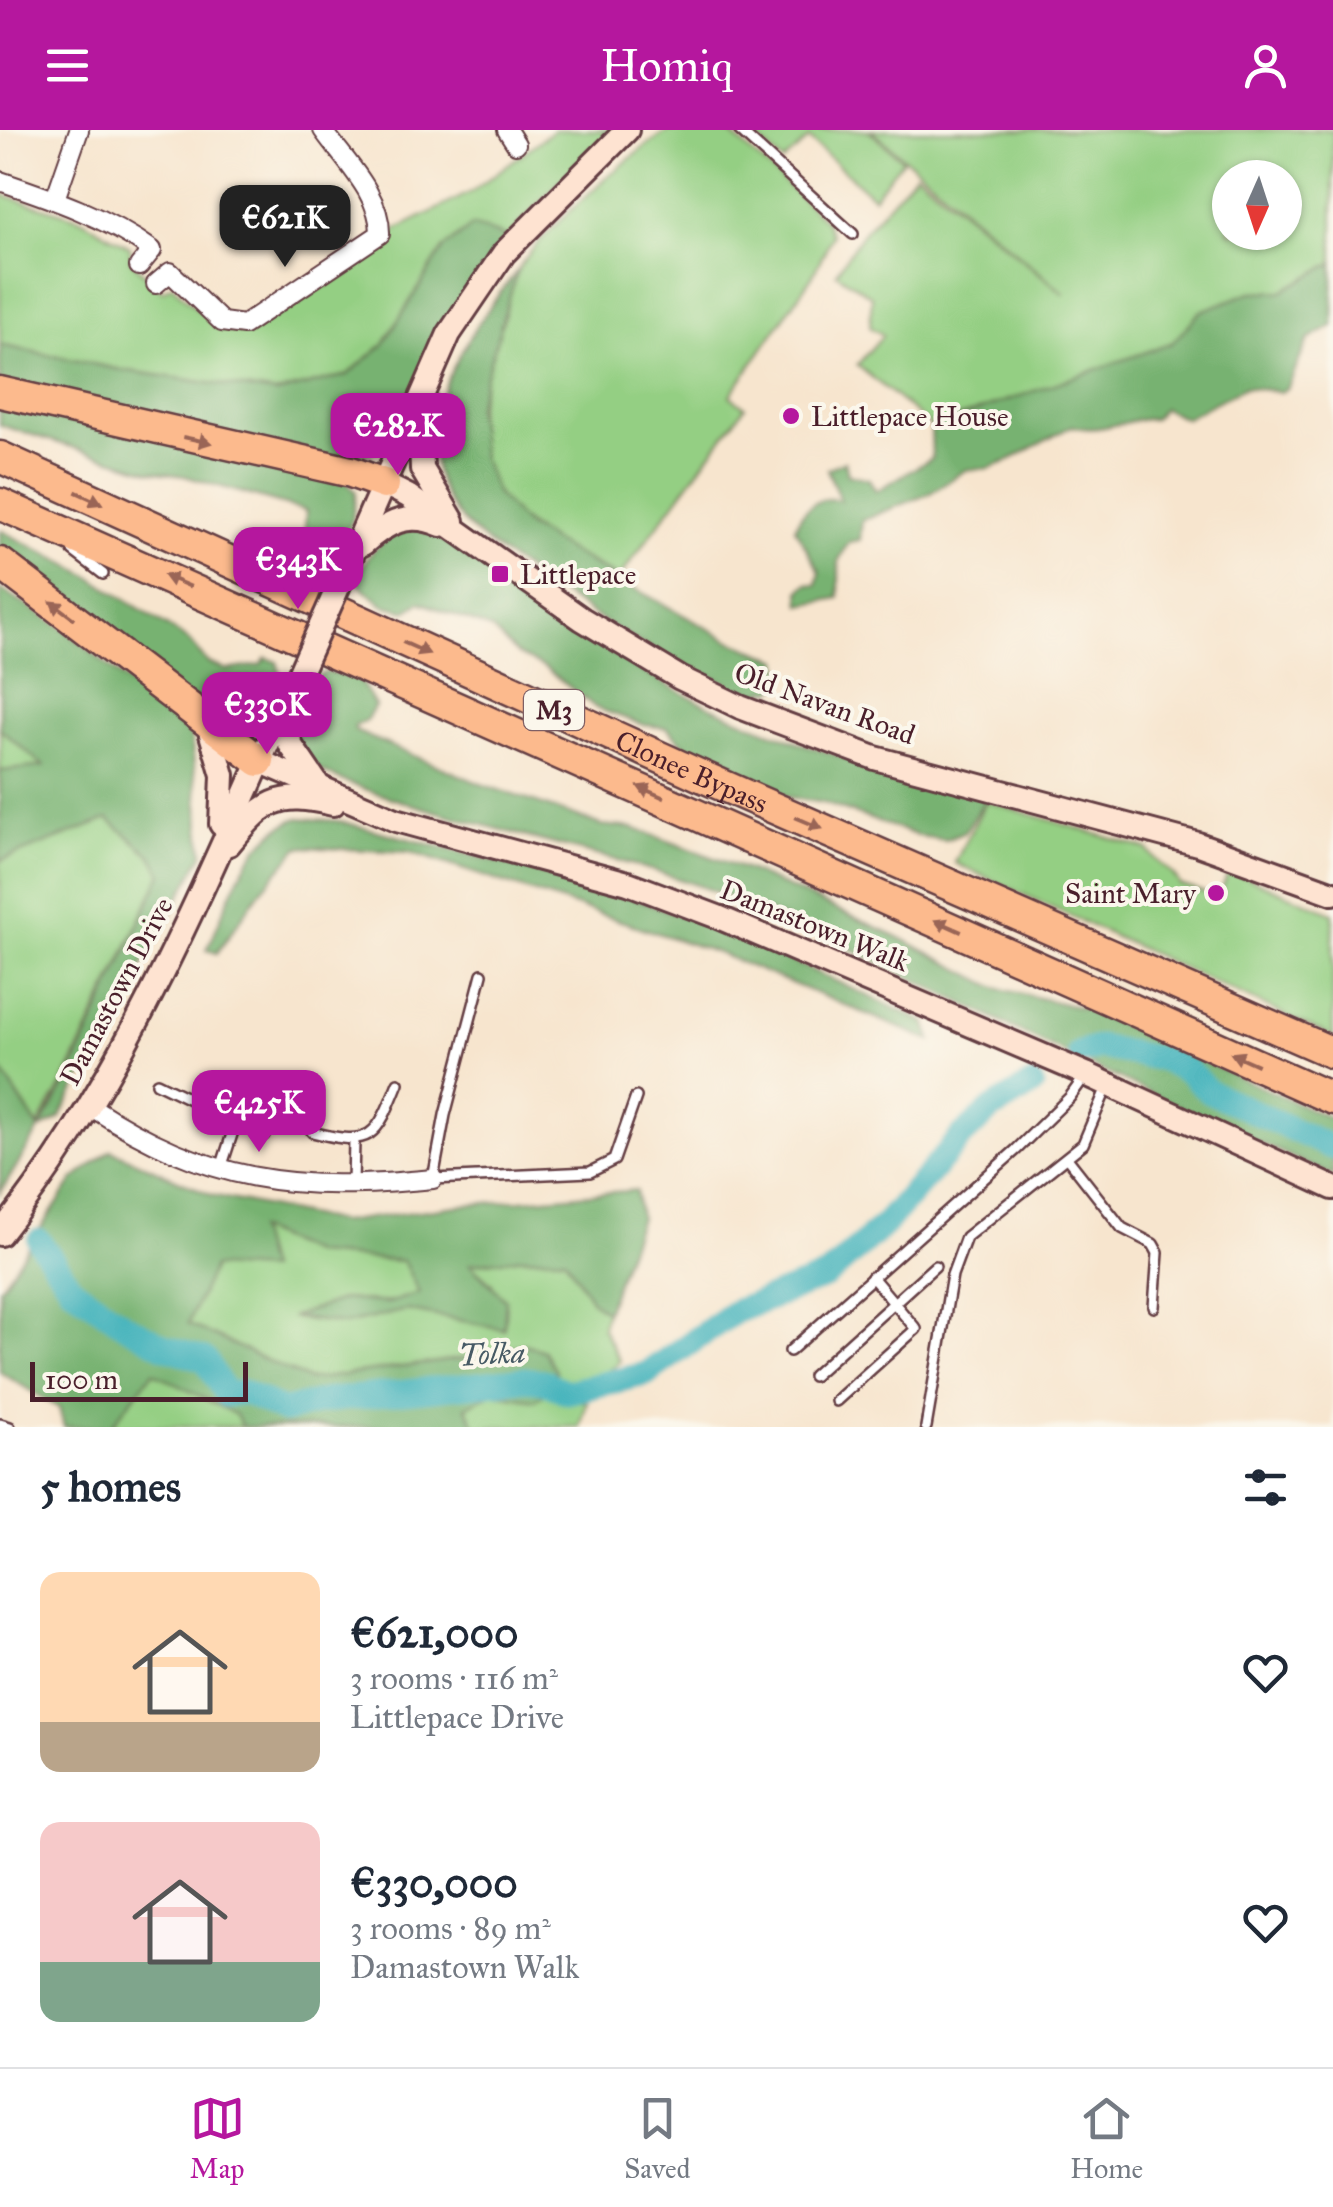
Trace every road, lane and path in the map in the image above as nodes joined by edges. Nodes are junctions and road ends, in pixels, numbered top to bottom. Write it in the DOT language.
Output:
graph roads {
  1 [pos="79,130"];
  2 [pos="323,130"];
  3 [pos="627,130"];
  4 [pos="740,130"];
  5 [pos="0,181"];
  6 [pos="55,199"];
  7 [pos="853,234"];
  8 [pos="139,266"];
  9 [pos="156,284"];
  10 [pos="422,389"];
  11 [pos="0,392"];
  12 [pos="0,458"];
  13 [pos="384,484"];
  14 [pos="0,504"];
  15 [pos="45,524"];
  16 [pos="467,538"];
  17 [pos="351,559"];
  18 [pos="0,562"];
  19 [pos="103,574"];
  20 [pos="286,704"];
  21 [pos="218,732"];
  22 [pos="259,761"];
  23 [pos="320,788"];
  24 [pos="396,820"];
  25 [pos="212,866"];
  26 [pos="1333,894"];
  27 [pos="482,974"];
  28 [pos="1333,1053"];
  29 [pos="1086,1074"];
  30 [pos="157,1083"];
  31 [pos="398,1083"];
  32 [pos="1108,1084"];
  33 [pos="636,1097"];
  34 [pos="1333,1099"];
  35 [pos="90,1106"];
  36 [pos="236,1122"];
  37 [pos="312,1132"];
  38 [pos="264,1135"];
  39 [pos="354,1140"];
  40 [pos="1067,1158"];
  41 [pos="221,1171"];
  42 [pos="433,1179"];
  43 [pos="352,1185"];
  44 [pos="1333,1188"];
  45 [pos="0,1234"];
  46 [pos="935,1266"];
  47 [pos="872,1277"];
  48 [pos="894,1303"];
  49 [pos="1154,1307"];
  50 [pos="790,1350"];
  51 [pos="813,1376"];
  52 [pos="836,1401"];
  53 [pos="0,1424"];
  54 [pos="10,1427"];
  55 [pos="926,1427"];
  1 -- 6 [label="street"];
  2 -- 9 [label="street"];
  3 -- 10 [label="main road, Damastown Drive"];
  4 -- 7 [label="lane"];
  5 -- 6 [label="street"];
  6 -- 8 [label="street"];
  10 -- 13 [label="main road, Damastown Drive"];
  10 -- 16 [label="main road, Old Navan Road"];
  11 -- 13 [label="highway, one-way"];
  12 -- 28 [label="highway, Clonee Bypass / M3, one-way"];
  13 -- 16 [label="main road, Old Navan Road"];
  13 -- 17 [label="main road, Damastown Drive"];
  14 -- 15 [label="highway, Clonee Bypass / M3"];
  15 -- 19 [label="lane"];
  34 -- 15 [label="highway, Clonee Bypass / M3, one-way"];
  16 -- 17 [label="main road"];
  16 -- 26 [label="main road, Old Navan Road"];
  17 -- 20 [label="main road, Damastown Drive, bridge"];
  21 -- 18 [label="highway, one-way"];
  20 -- 21 [label="main road"];
  20 -- 22 [label="main road, Damastown Drive"];
  20 -- 23 [label="main road"];
  21 -- 22 [label="highway"];
  21 -- 25 [label="main road"];
  22 -- 23 [label="main road, Damastown Walk"];
  22 -- 25 [label="main road, Damastown Drive"];
  23 -- 24 [label="main road, Damastown Walk"];
  24 -- 25 [label="main road"];
  24 -- 29 [label="main road, Damastown Walk"];
  25 -- 35 [label="main road, Damastown Drive"];
  27 -- 42 [label="lane"];
  29 -- 32 [label="main road, Damastown Walk"];
  29 -- 47 [label="lane"];
  30 -- 36 [label="lane"];
  31 -- 39 [label="lane"];
  32 -- 40 [label="lane"];
  32 -- 44 [label="main road, Damastown Walk"];
  33 -- 42 [label="lane"];
  35 -- 41 [label="street"];
  35 -- 45 [label="main road, Damastown Drive"];
  36 -- 38 [label="lane"];
  36 -- 41 [label="lane"];
  37 -- 39 [label="lane"];
  39 -- 43 [label="lane"];
  40 -- 49 [label="lane"];
  40 -- 55 [label="lane"];
  41 -- 43 [label="street"];
  42 -- 43 [label="street"];
  46 -- 48 [label="lane"];
  47 -- 48 [label="lane"];
  47 -- 50 [label="lane"];
  48 -- 51 [label="lane"];
  48 -- 52 [label="lane"];
  53 -- 54 [label="lane"];
}
